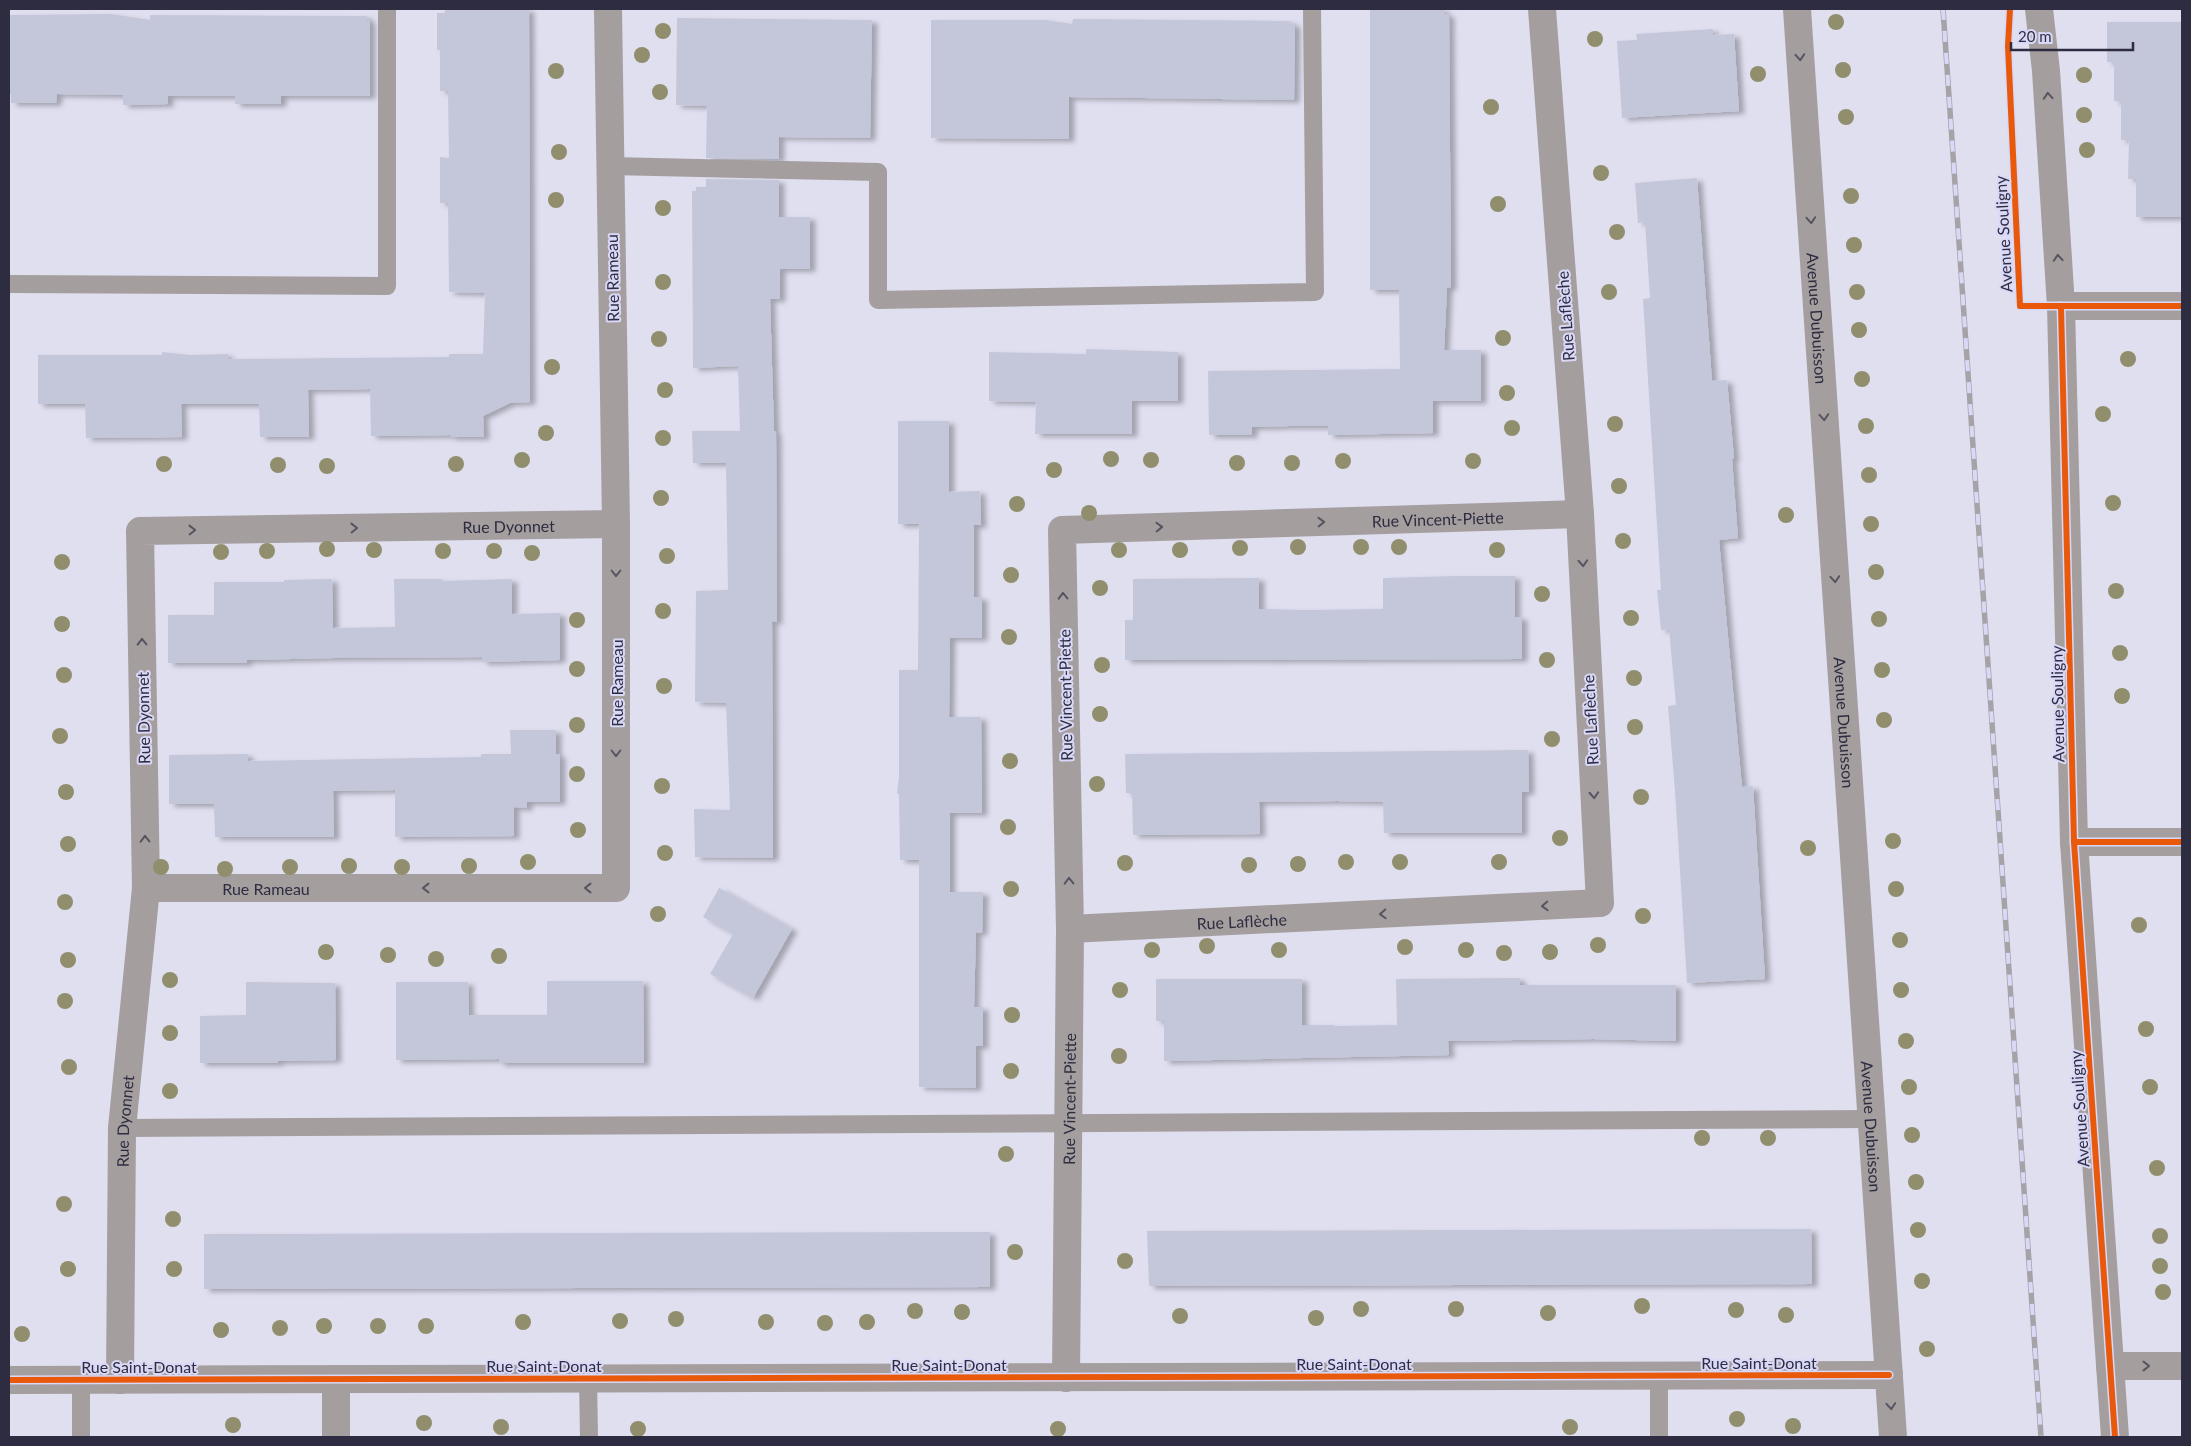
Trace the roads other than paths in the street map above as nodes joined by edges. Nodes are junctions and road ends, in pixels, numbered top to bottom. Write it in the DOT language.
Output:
graph roads {
  1 [pos="387,9"];
  2 [pos="608,9"];
  3 [pos="1312,9"];
  4 [pos="1542,9"];
  5 [pos="1797,9"];
  6 [pos="2039,9"];
  7 [pos="611,166"];
  8 [pos="9,284"];
  9 [pos="2061,306"];
  10 [pos="2182,306"];
  11 [pos="1580,514"];
  12 [pos="616,524"];
  13 [pos="2074,842"];
  14 [pos="2182,842"];
  15 [pos="146,888"];
  16 [pos="1070,929"];
  17 [pos="1871,1119"];
  18 [pos="1068,1123"];
  19 [pos="122,1128"];
  20 [pos="2110,1366"];
  21 [pos="2182,1366"];
  22 [pos="1889,1375"];
  23 [pos="1659,1376"];
  24 [pos="588,1378"];
  25 [pos="1066,1378"];
  26 [pos="336,1379"];
  27 [pos="9,1380"];
  28 [pos="81,1380"];
  29 [pos="120,1380"];
  30 [pos="81,1437"];
  31 [pos="336,1437"];
  32 [pos="589,1437"];
  33 [pos="1659,1437"];
  34 [pos="1893,1437"];
  35 [pos="2115,1437"];
  1 -- 8 [label="lane"];
  2 -- 7 [label="street, Rue Rameau"];
  3 -- 7 [label="lane"];
  4 -- 11 [label="street, Rue Laflèche"];
  5 -- 17 [label="street, Avenue Dubuisson, one-way"];
  9 -- 6 [label="street, Avenue Souligny, one-way"];
  7 -- 12 [label="street, Rue Rameau"];
  9 -- 10 [label="street"];
  9 -- 13 [label="street, Avenue Souligny"];
  16 -- 11 [label="street, Rue Vincent-Piette, one-way"];
  11 -- 16 [label="street, Rue Laflèche, one-way"];
  15 -- 12 [label="street, Rue Dyonnet, one-way"];
  12 -- 15 [label="street, Rue Rameau, one-way"];
  13 -- 14 [label="street"];
  13 -- 20 [label="street, Avenue Souligny"];
  15 -- 19 [label="street, Rue Dyonnet"];
  16 -- 18 [label="street, Rue Vincent-Piette"];
  17 -- 18 [label="lane"];
  17 -- 22 [label="street, Avenue Dubuisson"];
  18 -- 19 [label="lane"];
  18 -- 25 [label="street, Rue Vincent-Piette"];
  19 -- 29 [label="street, Rue Dyonnet"];
  20 -- 21 [label="street, one-way"];
  20 -- 35 [label="street, Avenue Souligny"];
  22 -- 23 [label="street, Rue Saint-Donat"];
  22 -- 34 [label="street, Avenue Dubuisson, one-way"];
  23 -- 25 [label="street, Rue Saint-Donat"];
  23 -- 33 [label="lane"];
  24 -- 25 [label="street, Rue Saint-Donat"];
  24 -- 26 [label="street, Rue Saint-Donat"];
  24 -- 32 [label="lane"];
  26 -- 29 [label="street, Rue Saint-Donat"];
  26 -- 31 [label="street"];
  27 -- 28 [label="street, Rue Saint-Donat"];
  28 -- 29 [label="street, Rue Saint-Donat"];
  28 -- 30 [label="lane"];
}
